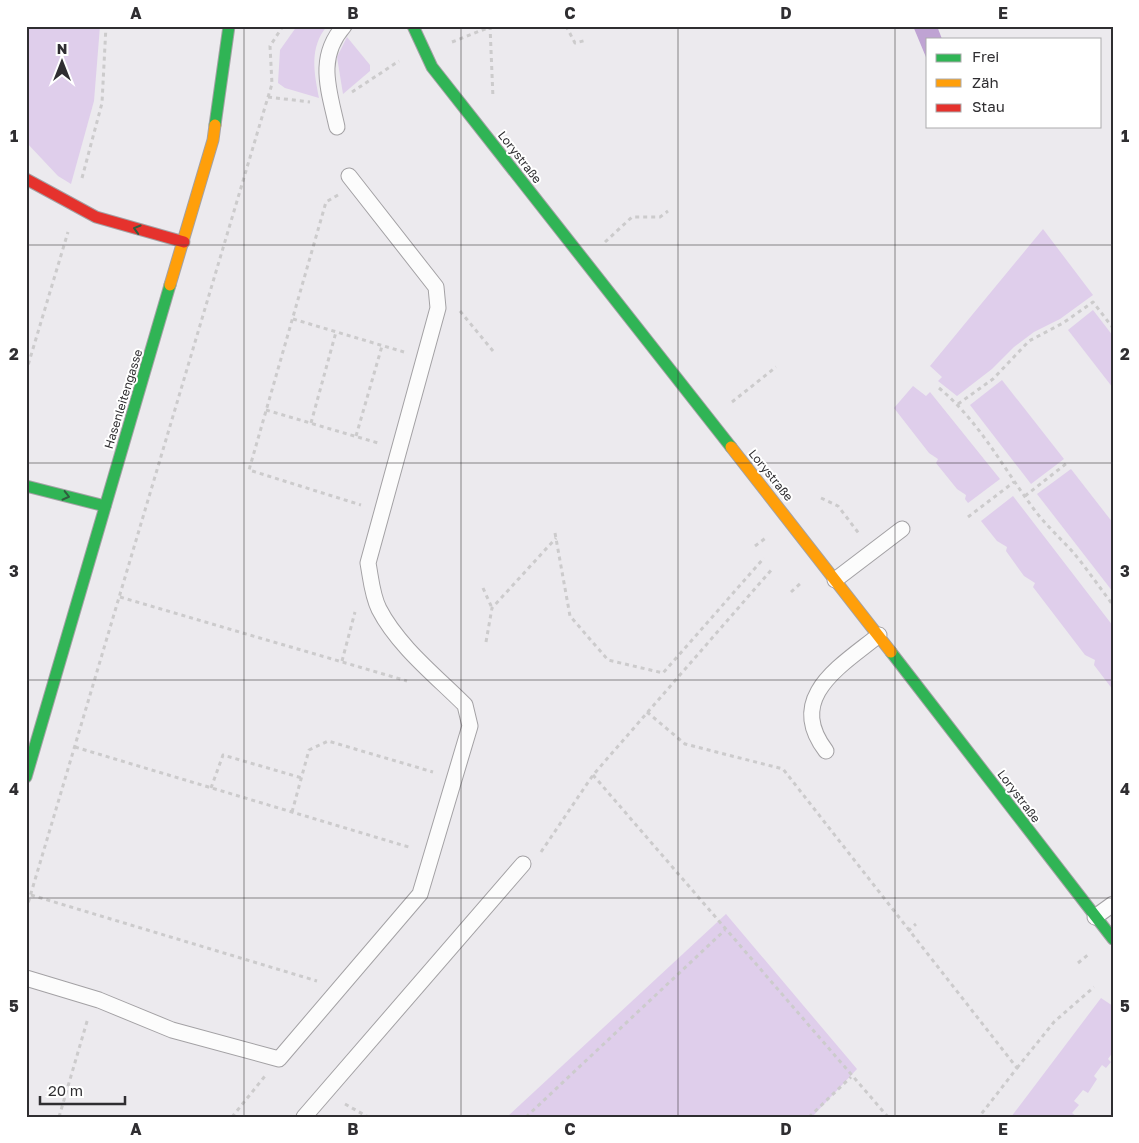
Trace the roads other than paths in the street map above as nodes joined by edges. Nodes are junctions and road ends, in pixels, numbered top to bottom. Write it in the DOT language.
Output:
graph roads {
  1 [pos="229,26"];
  2 [pos="344,26"];
  3 [pos="413,26"];
  4 [pos="337,127"];
  5 [pos="26,179"];
  6 [pos="352,180"];
  7 [pos="184,242"];
  8 [pos="26,486"];
  9 [pos="105,506"];
  10 [pos="902,528"];
  11 [pos="835,580"];
  12 [pos="879,635"];
  13 [pos="826,751"];
  14 [pos="26,776"];
  15 [pos="523,864"];
  16 [pos="1113,904"];
  17 [pos="1095,917"];
  18 [pos="1113,939"];
  19 [pos="26,978"];
  20 [pos="304,1117"];
  1 -- 7 [label="street, Hasenleitengasse"];
  2 -- 4 [label="lane"];
  3 -- 11 [label="street, Lorystraße"];
  7 -- 5 [label="street, one-way"];
  6 -- 19 [label="lane"];
  7 -- 9 [label="street, Hasenleitengasse"];
  8 -- 9 [label="street, one-way"];
  9 -- 14 [label="street, Hasenleitengasse"];
  10 -- 11 [label="lane"];
  11 -- 12 [label="street, Lorystraße"];
  12 -- 13 [label="lane"];
  12 -- 17 [label="street, Lorystraße"];
  15 -- 20 [label="lane"];
  16 -- 17 [label="lane"];
  17 -- 18 [label="street, Lorystraße"];
}
